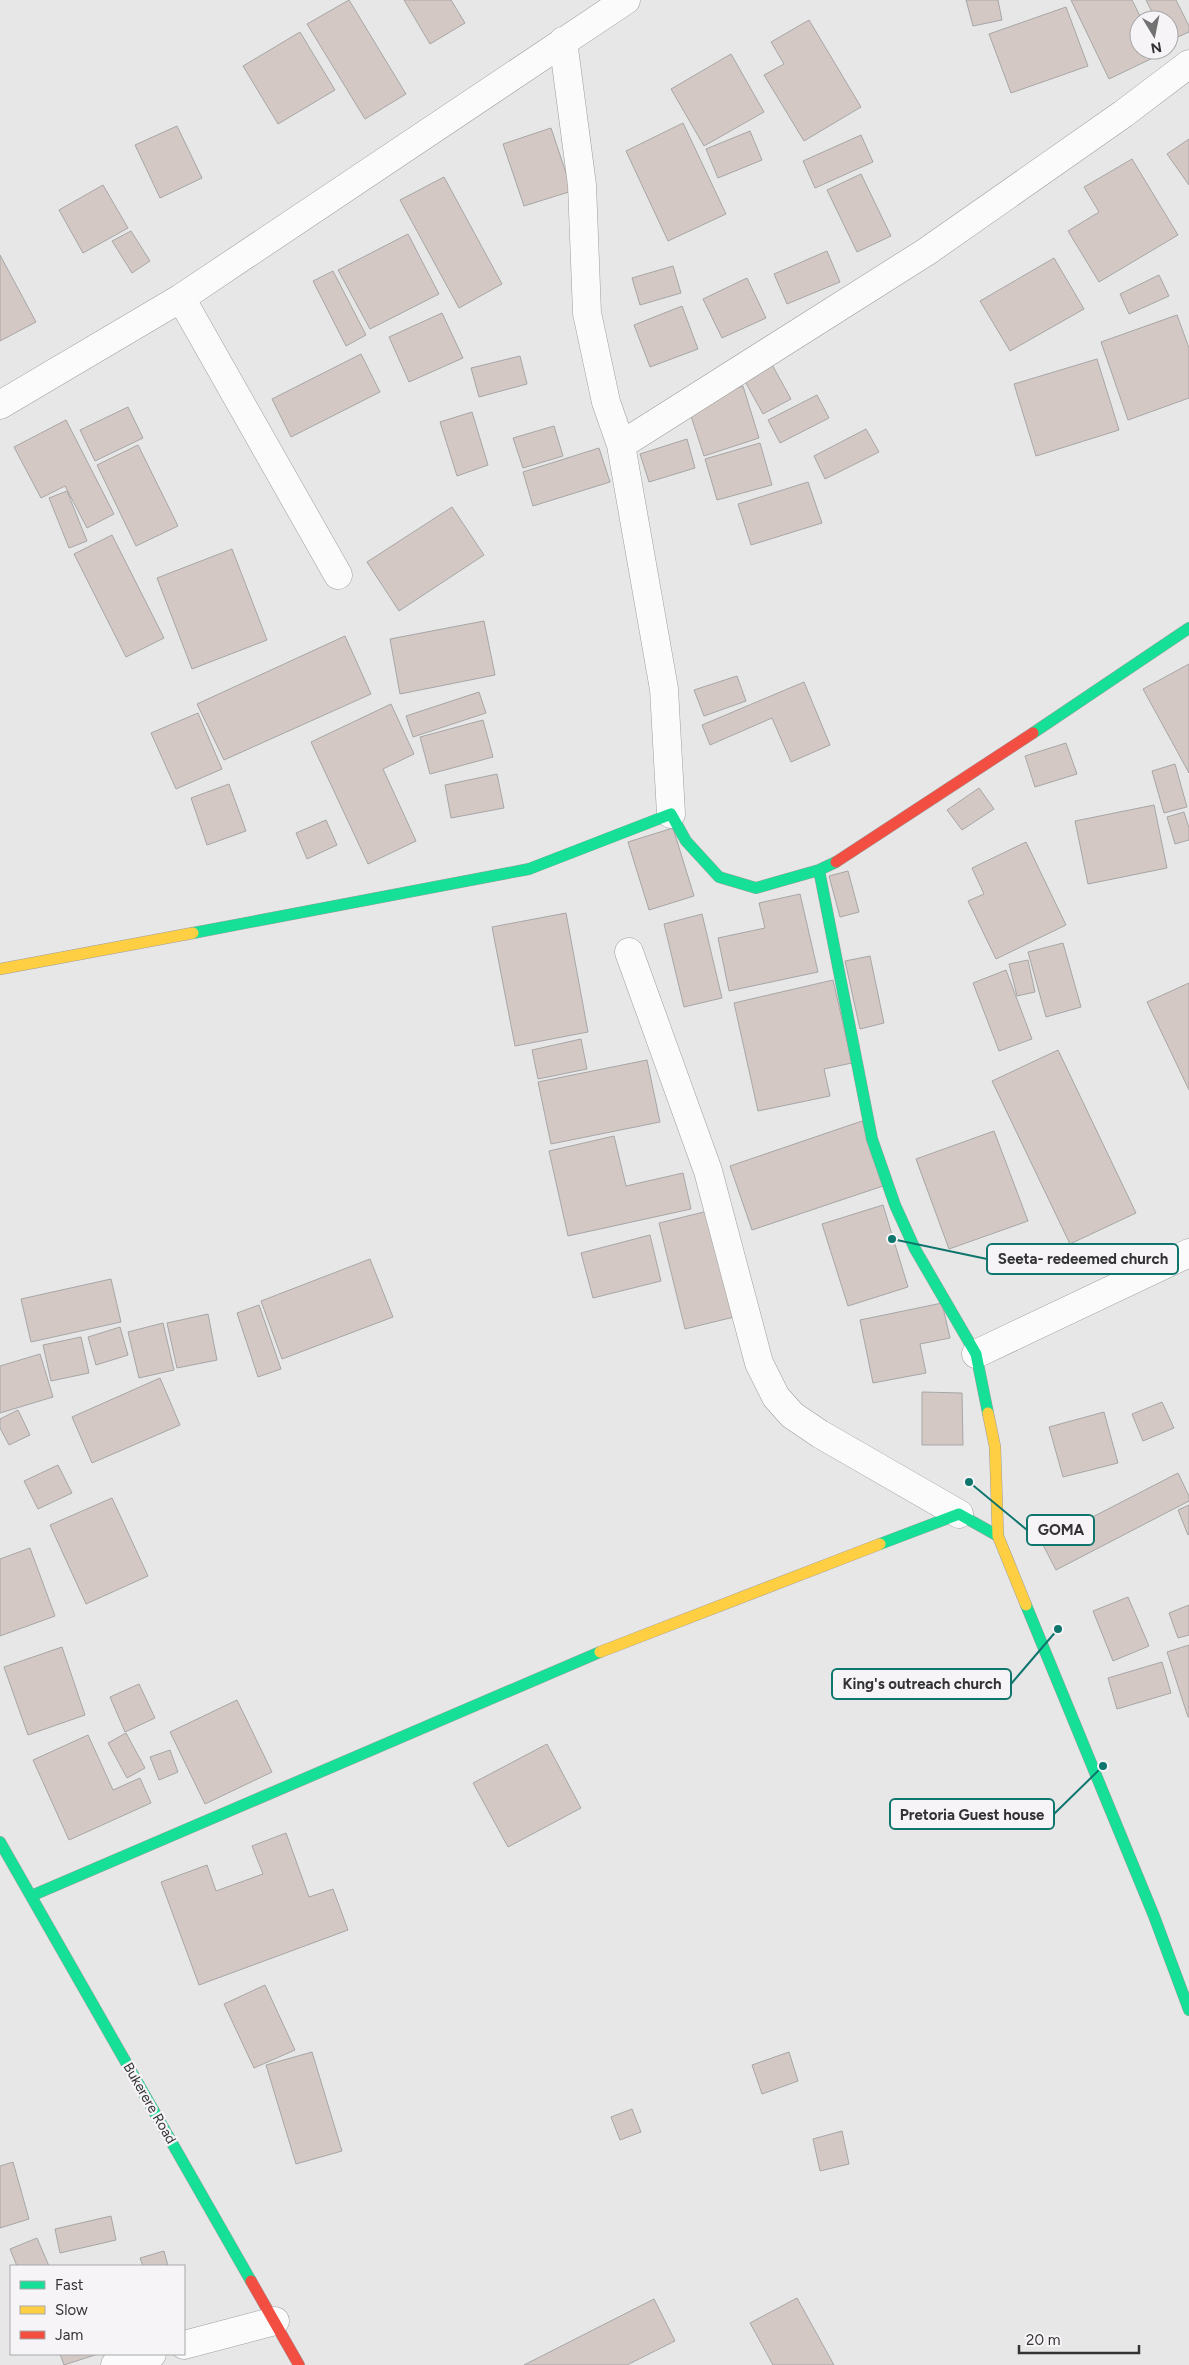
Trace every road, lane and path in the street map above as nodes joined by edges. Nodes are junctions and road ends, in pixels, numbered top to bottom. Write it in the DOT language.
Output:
graph roads {
  1 [pos="626,0"];
  2 [pos="563,41"];
  3 [pos="1189,64"];
  4 [pos="181,298"];
  5 [pos="0,405"];
  6 [pos="621,446"];
  7 [pos="338,574"];
  8 [pos="1189,628"];
  9 [pos="671,814"];
  10 [pos="819,870"];
  11 [pos="629,952"];
  12 [pos="0,969"];
  13 [pos="1189,1253"];
  14 [pos="976,1354"];
  15 [pos="959,1514"];
  16 [pos="998,1536"];
  17 [pos="0,1842"];
  18 [pos="31,1896"];
  19 [pos="1189,2010"];
  20 [pos="274,2321"];
  21 [pos="185,2345"];
  22 [pos="149,2355"];
  23 [pos="114,2365"];
  24 [pos="299,2365"];
  1 -- 2 [label="street"];
  2 -- 4 [label="street"];
  2 -- 6 [label="street"];
  3 -- 6 [label="street"];
  4 -- 5 [label="street"];
  4 -- 7 [label="street"];
  6 -- 9 [label="street"];
  8 -- 10 [label="street"];
  9 -- 10 [label="street"];
  9 -- 12 [label="street"];
  10 -- 14 [label="street"];
  11 -- 15 [label="street"];
  13 -- 14 [label="street"];
  14 -- 16 [label="street"];
  15 -- 16 [label="street"];
  15 -- 18 [label="street"];
  16 -- 19 [label="street"];
  17 -- 18 [label="street, Bukerere Road"];
  18 -- 20 [label="street, Bukerere Road"];
  20 -- 21 [label="street"];
  20 -- 24 [label="street, Bukerere Road"];
  22 -- 23 [label="street"];
}
